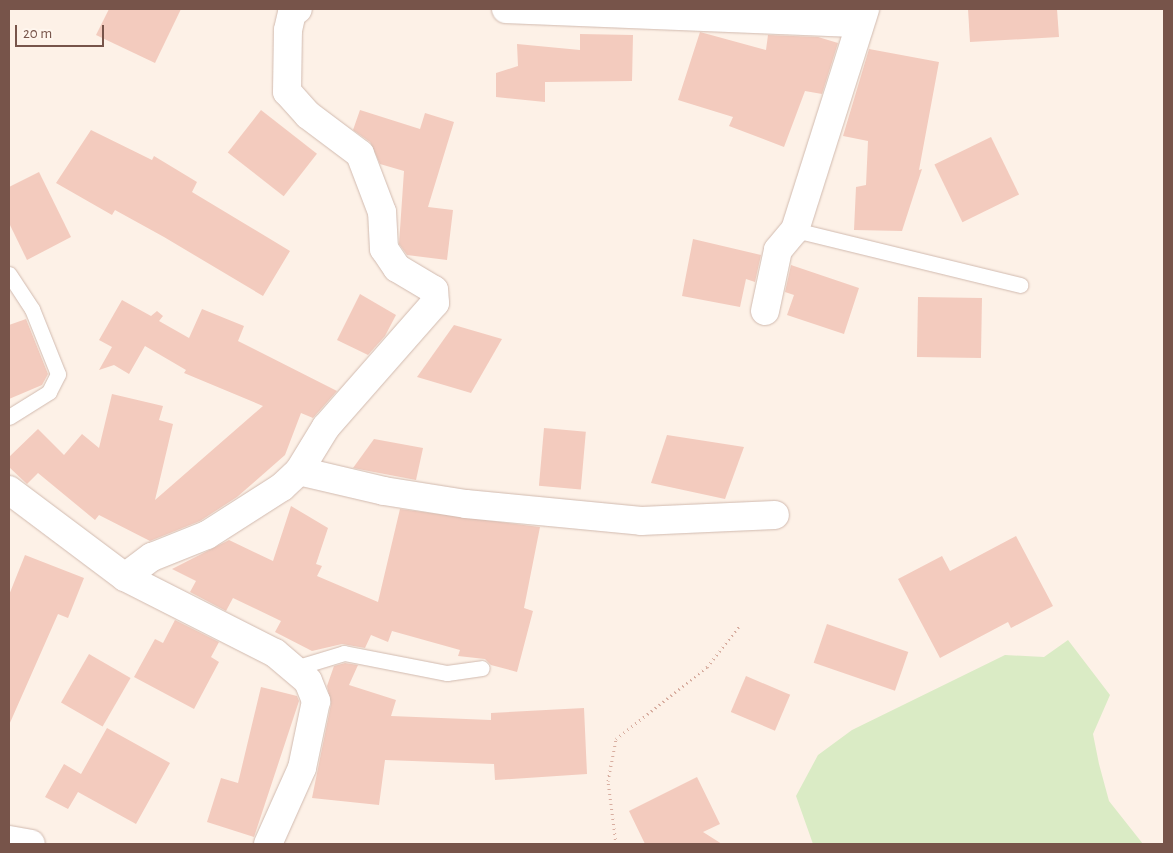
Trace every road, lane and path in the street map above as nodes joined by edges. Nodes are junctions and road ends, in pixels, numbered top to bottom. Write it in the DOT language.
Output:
graph roads {
  1 [pos="298,9"];
  2 [pos="506,9"];
  3 [pos="862,16"];
  4 [pos="794,230"];
  5 [pos="9,274"];
  6 [pos="1020,285"];
  7 [pos="764,311"];
  8 [pos="9,417"];
  9 [pos="299,471"];
  10 [pos="9,490"];
  11 [pos="775,515"];
  12 [pos="125,577"];
  13 [pos="740,625"];
  14 [pos="295,668"];
  15 [pos="482,668"];
  16 [pos="9,840"];
  17 [pos="32,844"];
  18 [pos="268,844"];
  19 [pos="616,844"];
  1 -- 9 [label="street"];
  2 -- 3 [label="street"];
  3 -- 4 [label="street"];
  4 -- 6 [label="lane"];
  4 -- 7 [label="street"];
  5 -- 8 [label="lane"];
  9 -- 11 [label="street"];
  9 -- 12 [label="street"];
  10 -- 12 [label="street"];
  12 -- 14 [label="street"];
  13 -- 19 [label="path"];
  14 -- 15 [label="lane"];
  14 -- 18 [label="street"];
  16 -- 17 [label="street"];
}
